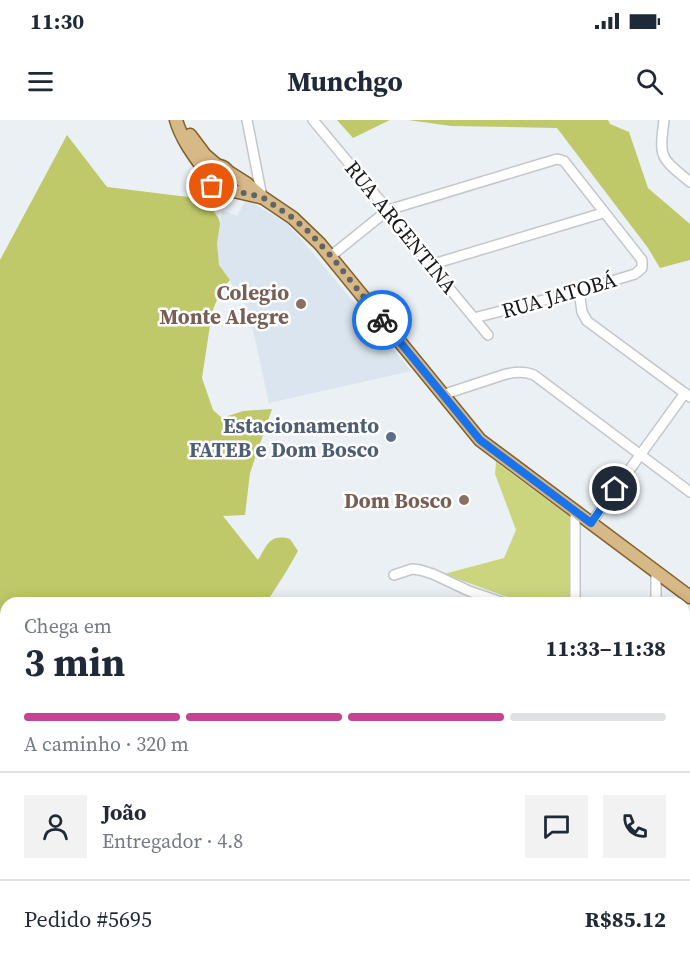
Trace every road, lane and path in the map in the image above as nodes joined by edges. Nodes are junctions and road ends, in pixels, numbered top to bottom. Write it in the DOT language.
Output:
graph roads {
  1 [pos="176,120"];
  2 [pos="182,120"];
  3 [pos="247,120"];
  4 [pos="313,120"];
  5 [pos="664,120"];
  6 [pos="226,171"];
  7 [pos="208,175"];
  8 [pos="690,182"];
  9 [pos="221,188"];
  10 [pos="238,193"];
  11 [pos="262,197"];
  12 [pos="388,210"];
  13 [pos="603,213"];
  14 [pos="331,256"];
  15 [pos="430,265"];
  16 [pos="579,291"];
  17 [pos="474,318"];
  18 [pos="488,335"];
  19 [pos="442,395"];
  20 [pos="687,395"];
  21 [pos="640,455"];
  22 [pos="690,492"];
  23 [pos="575,512"];
  24 [pos="591,523"];
  25 [pos="656,572"];
  26 [pos="394,575"];
  27 [pos="486,597"];
  28 [pos="575,597"];
  29 [pos="656,597"];
  30 [pos="690,597"];
  1 -- 7 [label="main road"];
  2 -- 6 [label="main road"];
  3 -- 11 [label="street"];
  4 -- 12 [label="street, RUA ARGENTINA"];
  5 -- 8 [label="street"];
  6 -- 7 [label="main road"];
  6 -- 9 [label="main road"];
  6 -- 10 [label="main road"];
  6 -- 11 [label="main road"];
  7 -- 9 [label="main road"];
  9 -- 10 [label="main road"];
  10 -- 11 [label="main road"];
  11 -- 14 [label="main road"];
  12 -- 13 [label="street"];
  12 -- 14 [label="street"];
  12 -- 15 [label="street, RUA ARGENTINA"];
  13 -- 15 [label="street"];
  13 -- 16 [label="street, RUA JATOBÁ"];
  14 -- 19 [label="main road"];
  15 -- 17 [label="street, RUA ARGENTINA"];
  16 -- 17 [label="street, RUA JATOBÁ"];
  16 -- 20 [label="street"];
  17 -- 18 [label="street, RUA ARGENTINA"];
  19 -- 21 [label="street"];
  19 -- 23 [label="main road"];
  20 -- 21 [label="street"];
  21 -- 22 [label="street"];
  21 -- 24 [label="street"];
  23 -- 24 [label="main road"];
  23 -- 28 [label="street"];
  24 -- 25 [label="main road"];
  25 -- 29 [label="street"];
  25 -- 30 [label="main road"];
  26 -- 27 [label="street"];
}
